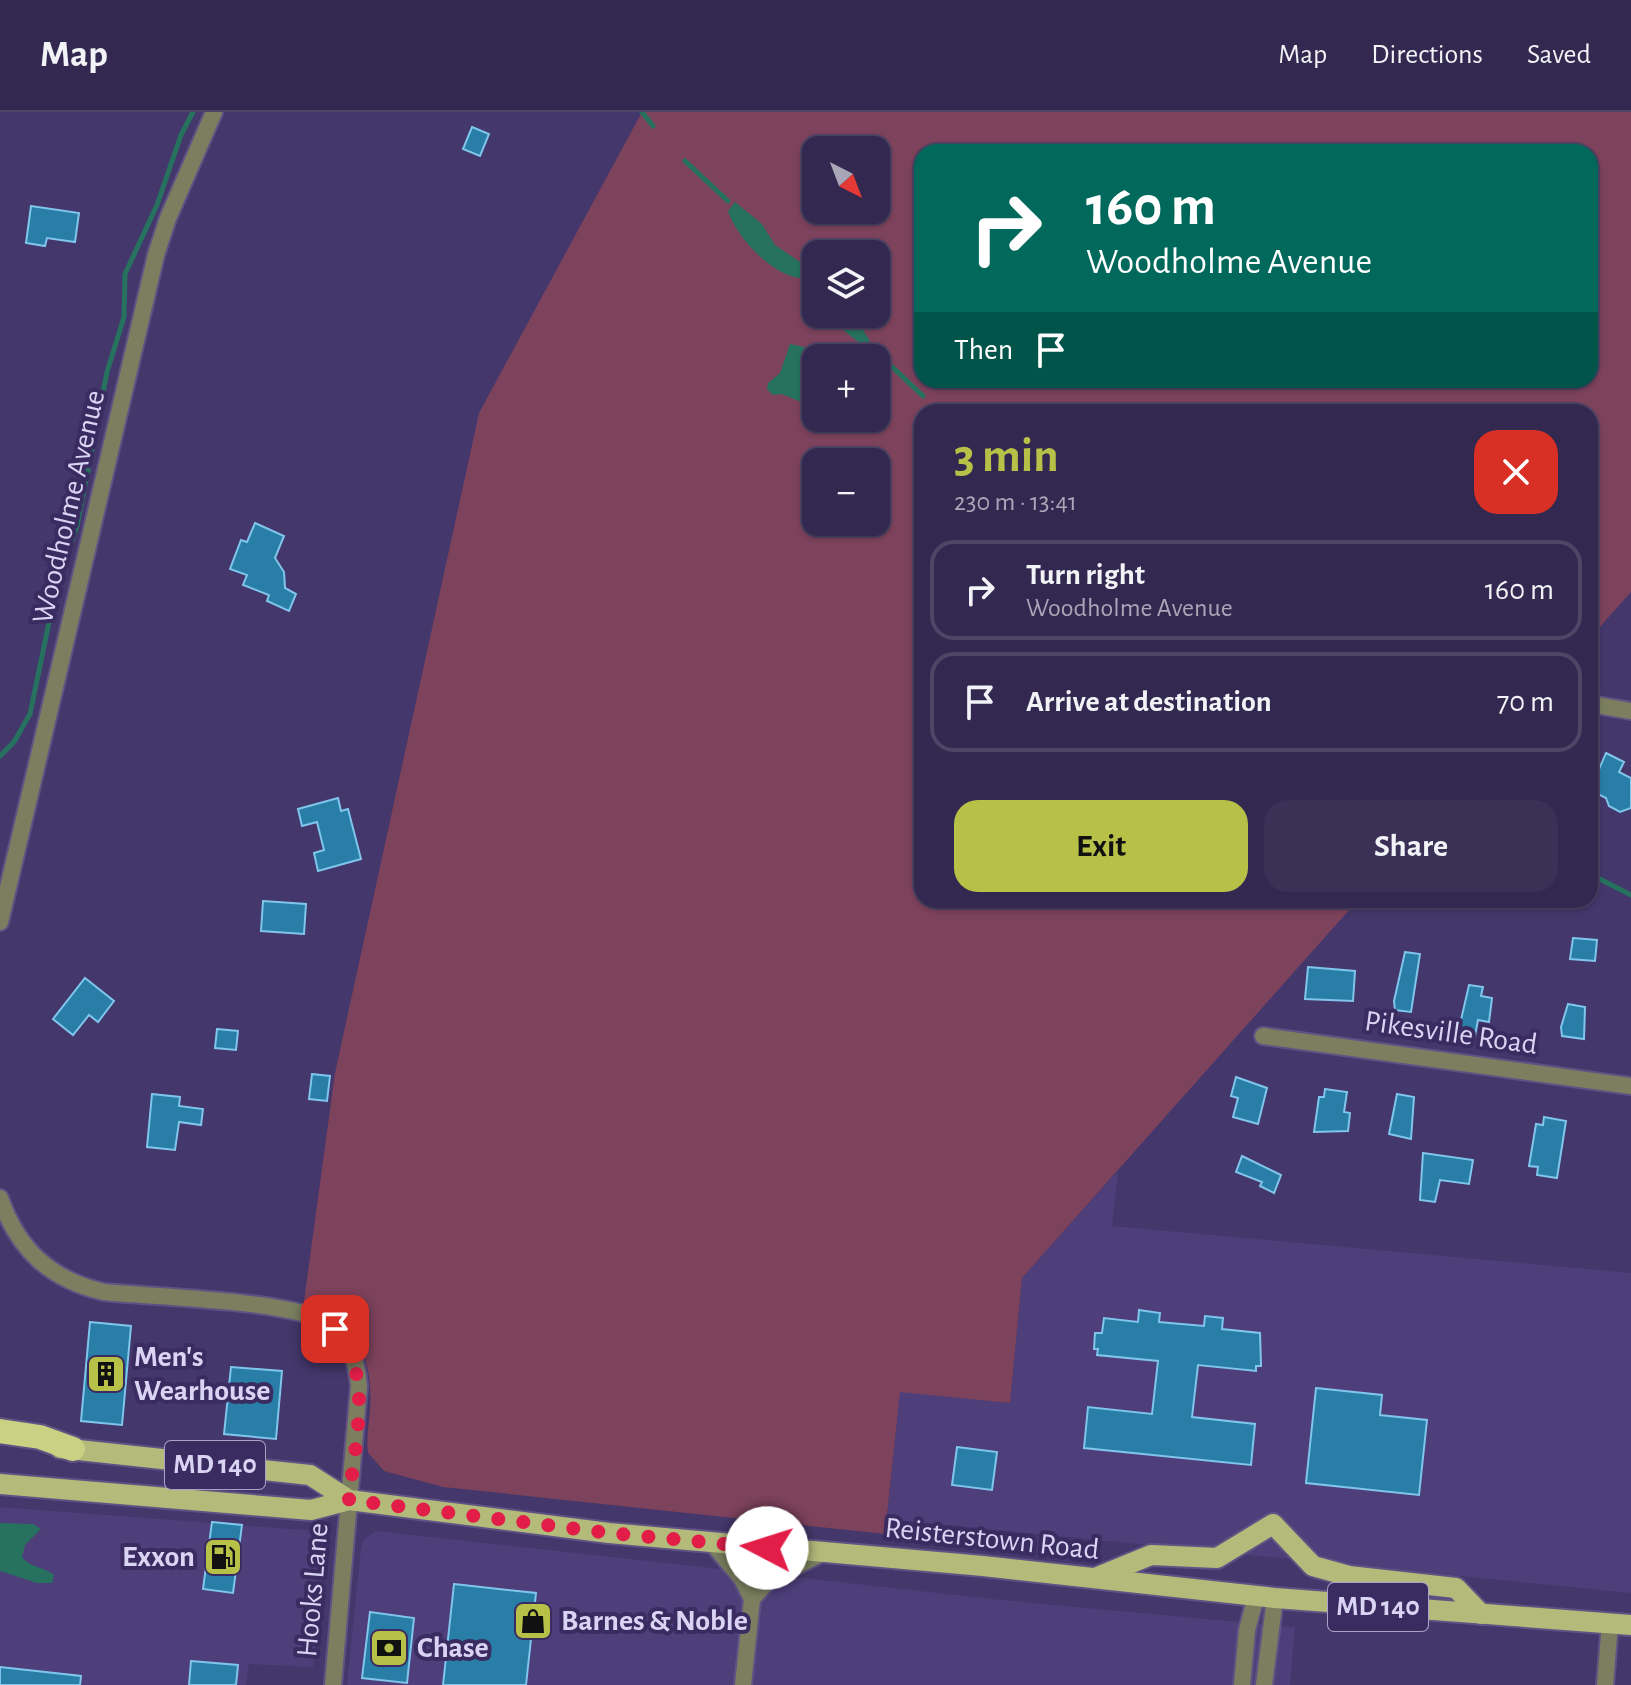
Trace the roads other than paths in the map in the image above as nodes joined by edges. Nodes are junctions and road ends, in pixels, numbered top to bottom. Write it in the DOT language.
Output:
graph roads {
  1 [pos="214,112"];
  2 [pos="1598,705"];
  3 [pos="1631,711"];
  4 [pos="0,922"];
  5 [pos="1263,1036"];
  6 [pos="1631,1086"];
  7 [pos="0,1198"];
  8 [pos="0,1431"];
  9 [pos="0,1443"];
  10 [pos="73,1449"];
  11 [pos="0,1484"];
  12 [pos="349,1500"];
  13 [pos="712,1543"];
  14 [pos="822,1553"];
  15 [pos="1093,1579"];
  16 [pos="1266,1597"];
  17 [pos="752,1599"];
  18 [pos="1481,1614"];
  19 [pos="1610,1623"];
  20 [pos="1631,1625"];
  21 [pos="333,1685"];
  22 [pos="743,1685"];
  23 [pos="1242,1685"];
  24 [pos="1264,1685"];
  25 [pos="1605,1685"];
  1 -- 4 [label="street, Woodholme Avenue"];
  2 -- 3 [label="street"];
  5 -- 6 [label="street, Pikesville Road"];
  7 -- 12 [label="street"];
  8 -- 10 [label="highway"];
  9 -- 10 [label="main road, Reisterstown Road / MD 140"];
  10 -- 12 [label="main road, Reisterstown Road / MD 140"];
  11 -- 12 [label="main road, Reisterstown Road / MD 140"];
  12 -- 13 [label="main road, Reisterstown Road / MD 140"];
  12 -- 21 [label="street, Hooks Lane"];
  13 -- 14 [label="main road, Reisterstown Road / MD 140"];
  13 -- 17 [label="street"];
  14 -- 15 [label="main road, Reisterstown Road / MD 140"];
  14 -- 17 [label="street"];
  15 -- 16 [label="main road, Reisterstown Road / MD 140"];
  15 -- 18 [label="main road"];
  16 -- 18 [label="main road, Reisterstown Road / MD 140"];
  16 -- 23 [label="street"];
  16 -- 24 [label="street"];
  17 -- 22 [label="street"];
  18 -- 19 [label="main road, Reisterstown Road / MD 140"];
  19 -- 20 [label="main road, Reisterstown Road / MD 140"];
  19 -- 25 [label="street"];
}
